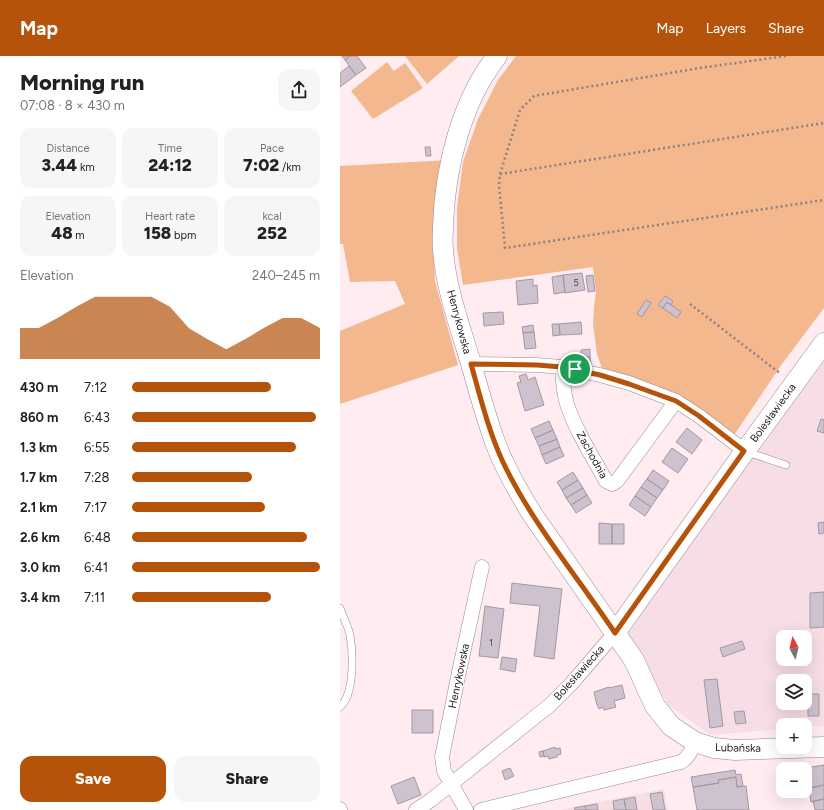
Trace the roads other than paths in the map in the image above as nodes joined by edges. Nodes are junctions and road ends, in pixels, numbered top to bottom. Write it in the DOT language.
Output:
graph roads {
  1 [pos="497,56"];
  2 [pos="824,344"];
  3 [pos="471,364"];
  4 [pos="562,367"];
  5 [pos="676,401"];
  6 [pos="744,451"];
  7 [pos="786,465"];
  8 [pos="482,567"];
  9 [pos="340,608"];
  10 [pos="615,633"];
  11 [pos="340,707"];
  12 [pos="695,742"];
  13 [pos="824,747"];
  14 [pos="451,784"];
  15 [pos="416,810"];
  16 [pos="466,810"];
  17 [pos="481,810"];
  1 -- 3 [label="main road, Henrykowska"];
  2 -- 6 [label="main road, Bolesławiecka"];
  3 -- 4 [label="street"];
  3 -- 10 [label="main road, Henrykowska"];
  4 -- 5 [label="street"];
  4 -- 5 [label="street, Zachodnia"];
  5 -- 6 [label="street"];
  6 -- 7 [label="lane"];
  6 -- 10 [label="main road, Bolesławiecka"];
  8 -- 14 [label="street, Henrykowska"];
  9 -- 11 [label="lane"];
  10 -- 12 [label="main road, Lubańska"];
  10 -- 14 [label="street, Bolesławiecka"];
  12 -- 13 [label="main road, Lubańska"];
  12 -- 17 [label="street"];
  14 -- 15 [label="street, Bolesławiecka"];
  14 -- 16 [label="street, Henrykowska"];
}
